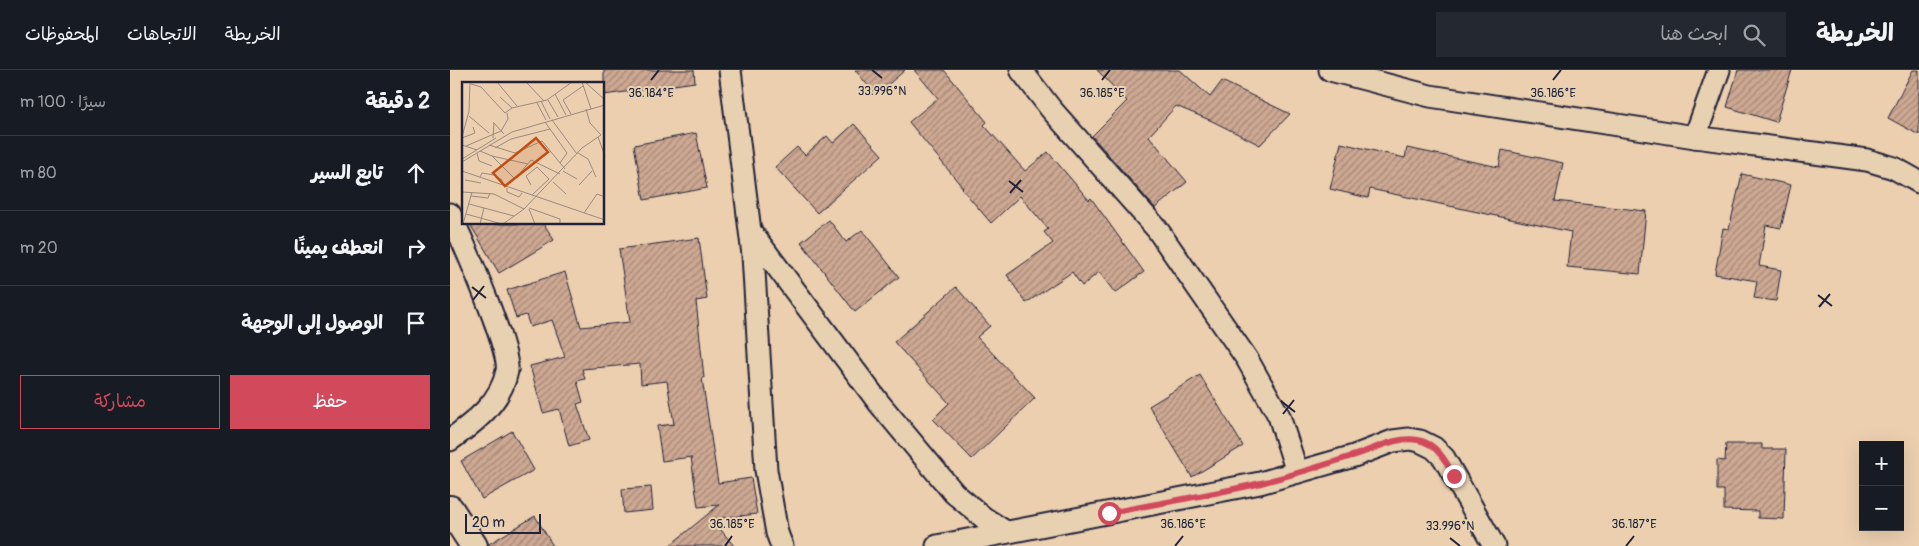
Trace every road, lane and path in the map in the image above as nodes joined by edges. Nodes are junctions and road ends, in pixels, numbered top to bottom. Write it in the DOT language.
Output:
graph roads {
  1 [pos="730,70"];
  2 [pos="1021,70"];
  3 [pos="1330,70"];
  4 [pos="1719,70"];
  5 [pos="1695,137"];
  6 [pos="1919,182"];
  7 [pos="450,214"];
  8 [pos="750,232"];
  9 [pos="450,440"];
  10 [pos="1297,472"];
  11 [pos="450,509"];
  12 [pos="1006,532"];
  13 [pos="474,546"];
  14 [pos="782,546"];
  15 [pos="937,546"];
  16 [pos="1494,546"];
  1 -- 8 [label="street"];
  2 -- 10 [label="street"];
  3 -- 5 [label="street"];
  4 -- 5 [label="street"];
  5 -- 6 [label="street"];
  7 -- 9 [label="street"];
  8 -- 12 [label="street"];
  8 -- 14 [label="street"];
  10 -- 12 [label="street"];
  10 -- 16 [label="street"];
  11 -- 13 [label="street"];
  12 -- 15 [label="street"];
}
